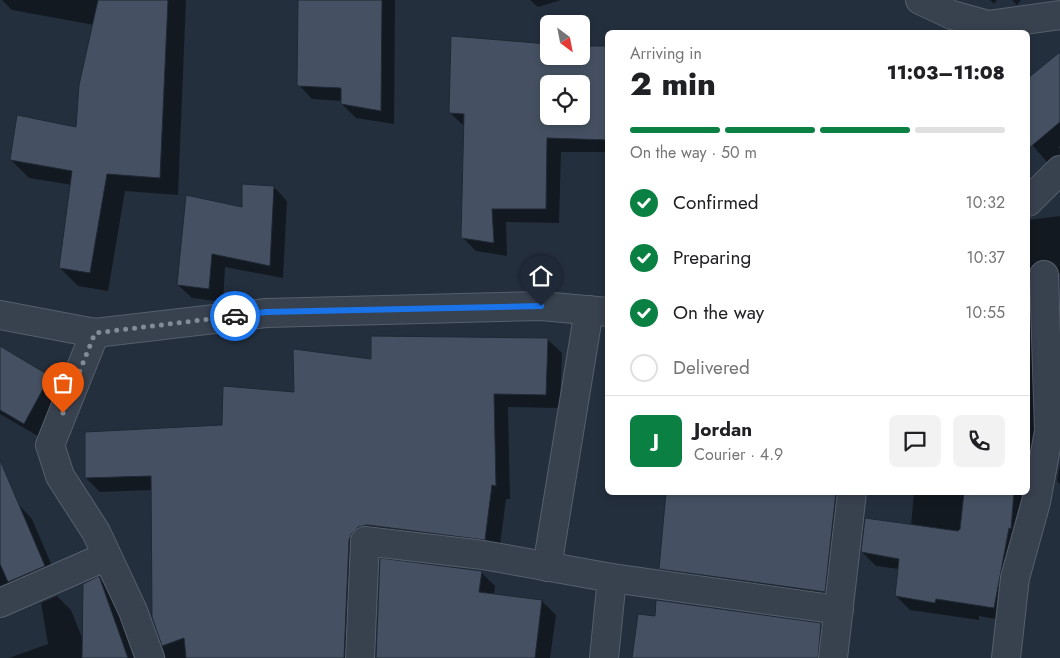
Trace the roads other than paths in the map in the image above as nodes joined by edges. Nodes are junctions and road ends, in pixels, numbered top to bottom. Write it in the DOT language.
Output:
graph roads {
  1 [pos="920,0"];
  2 [pos="1060,15"];
  3 [pos="1060,170"];
  4 [pos="1030,200"];
  5 [pos="1044,275"];
  6 [pos="598,311"];
  7 [pos="0,315"];
  8 [pos="95,333"];
  9 [pos="852,495"];
  10 [pos="107,556"];
  11 [pos="547,567"];
  12 [pos="612,578"];
  13 [pos="0,603"];
  14 [pos="839,610"];
  15 [pos="150,658"];
  16 [pos="360,658"];
  17 [pos="604,658"];
  18 [pos="833,658"];
  19 [pos="1006,658"];
  1 -- 2 [label="street"];
  3 -- 4 [label="street"];
  5 -- 19 [label="street"];
  6 -- 8 [label="street"];
  6 -- 11 [label="street"];
  7 -- 8 [label="street"];
  8 -- 10 [label="street"];
  9 -- 14 [label="street"];
  10 -- 13 [label="street"];
  10 -- 15 [label="street"];
  11 -- 12 [label="street"];
  11 -- 16 [label="street"];
  12 -- 14 [label="street"];
  12 -- 17 [label="street"];
  14 -- 18 [label="street"];
}
